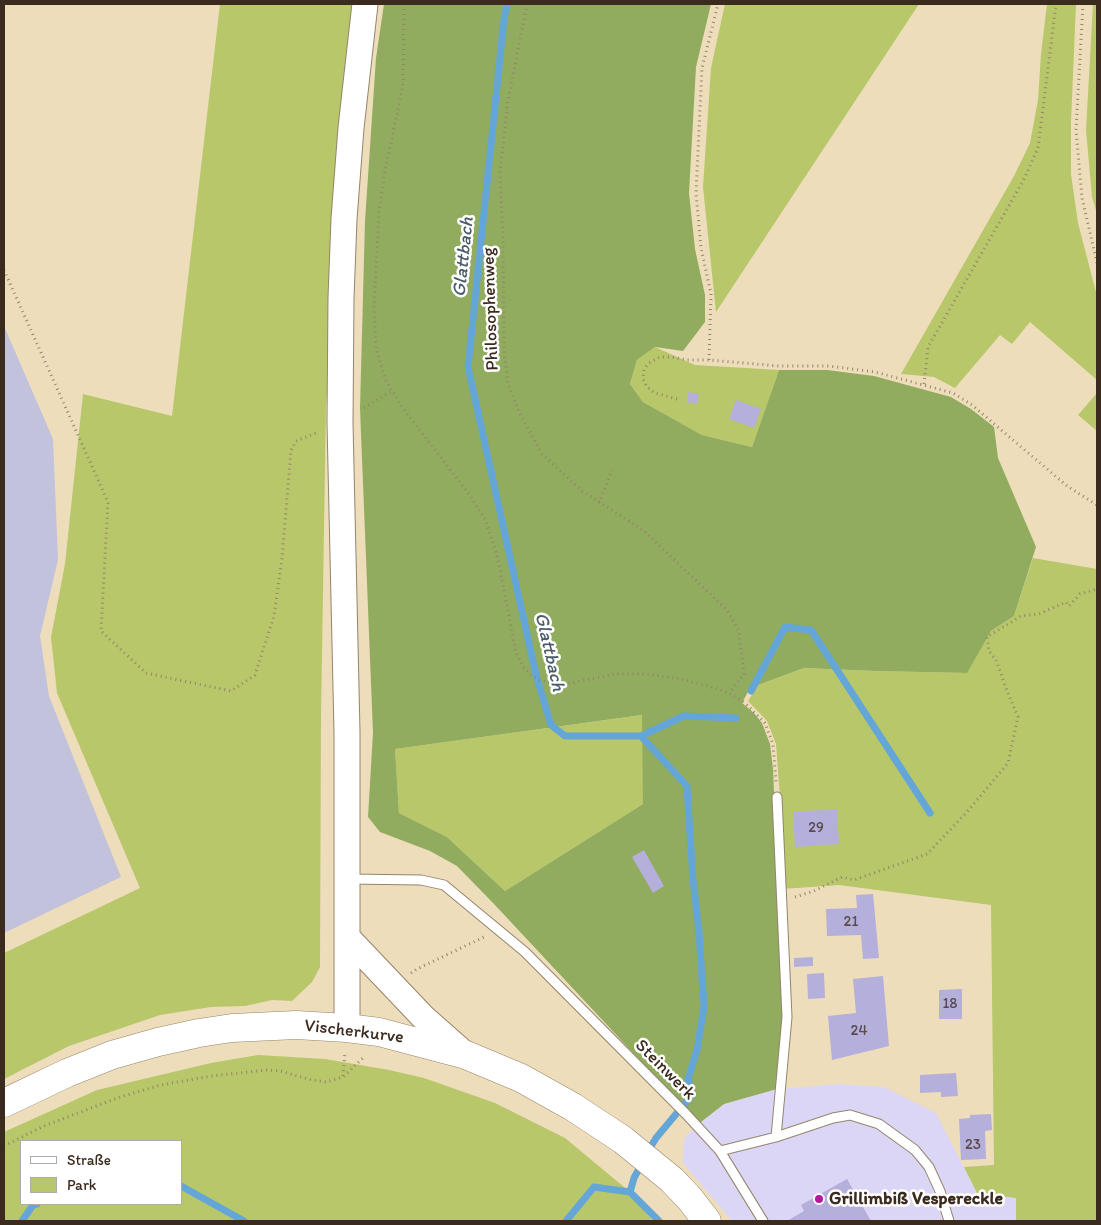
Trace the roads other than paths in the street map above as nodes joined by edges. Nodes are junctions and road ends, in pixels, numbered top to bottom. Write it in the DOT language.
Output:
graph roads {
  1 [pos="365,4"];
  2 [pos="777,797"];
  3 [pos="346,879"];
  4 [pos="347,937"];
  5 [pos="346,1028"];
  6 [pos="466,1055"];
  7 [pos="4,1103"];
  8 [pos="776,1137"];
  9 [pos="720,1151"];
  10 [pos="707,1221"];
  11 [pos="763,1221"];
  12 [pos="949,1221"];
  1 -- 3 [label="main road"];
  2 -- 8 [label="lane"];
  3 -- 4 [label="main road"];
  3 -- 9 [label="lane, Steinwerk"];
  4 -- 5 [label="main road"];
  4 -- 6 [label="main road"];
  5 -- 6 [label="main road, Vischerkurve"];
  5 -- 7 [label="main road, Vischerkurve"];
  6 -- 10 [label="main road, Vischerkurve"];
  8 -- 9 [label="lane"];
  8 -- 12 [label="lane"];
  9 -- 11 [label="lane, Steinwerk"];
}
